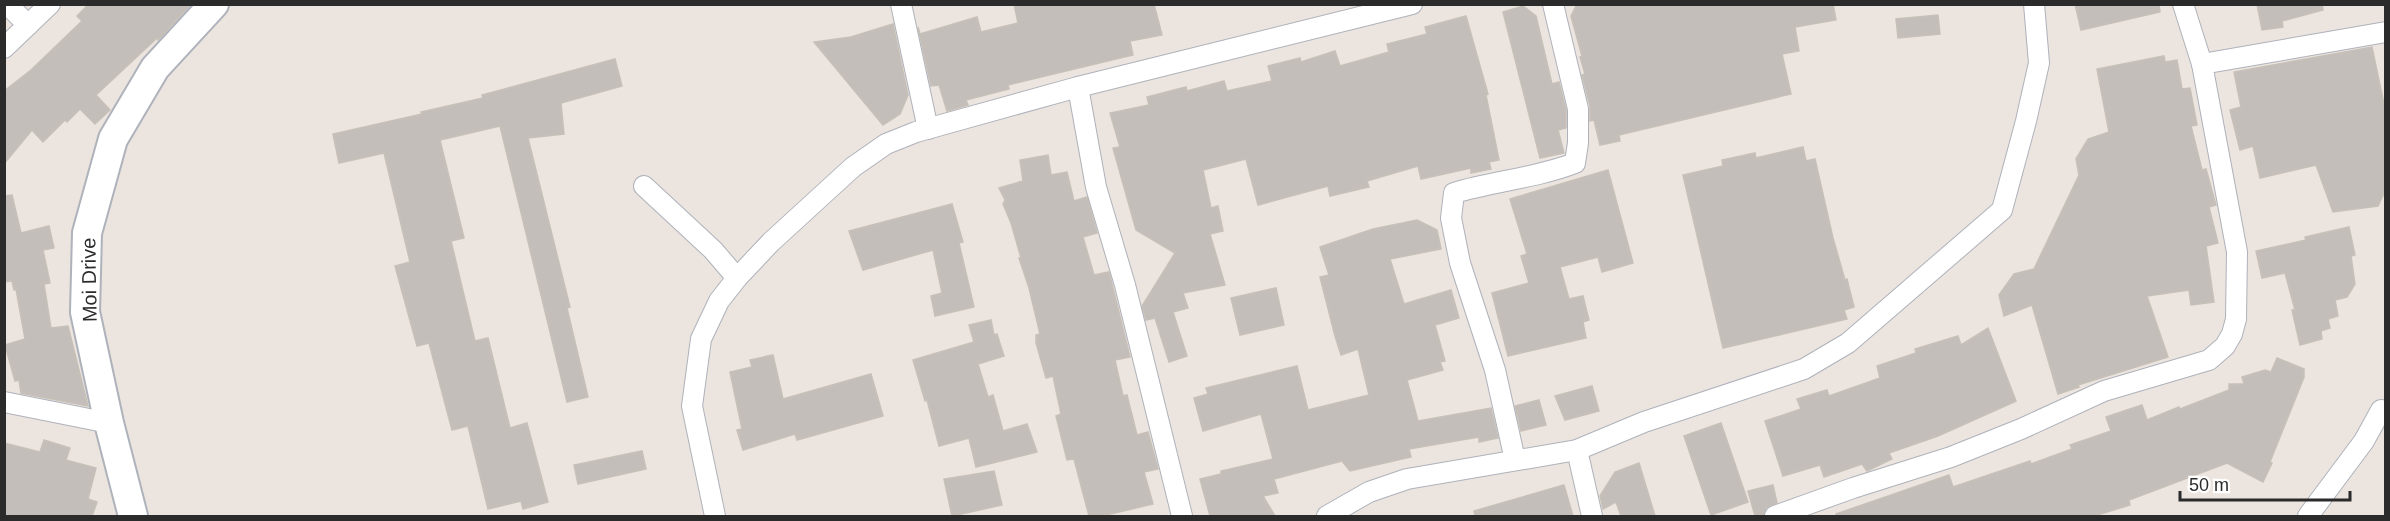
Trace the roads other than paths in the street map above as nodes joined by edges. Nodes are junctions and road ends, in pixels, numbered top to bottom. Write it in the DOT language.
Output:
graph roads {
  1 [pos="7,4"];
  2 [pos="50,4"];
  3 [pos="214,4"];
  4 [pos="902,4"];
  5 [pos="1412,4"];
  6 [pos="1553,4"];
  7 [pos="2034,4"];
  8 [pos="2183,4"];
  9 [pos="28,26"];
  10 [pos="2385,32"];
  11 [pos="4,48"];
  12 [pos="2202,64"];
  13 [pos="1078,87"];
  14 [pos="928,129"];
  15 [pos="644,186"];
  16 [pos="737,278"];
  17 [pos="4,402"];
  18 [pos="2384,406"];
  19 [pos="109,423"];
  20 [pos="1577,450"];
  21 [pos="1515,460"];
  22 [pos="133,516"];
  23 [pos="715,516"];
  24 [pos="1182,516"];
  25 [pos="1327,516"];
  26 [pos="1592,516"];
  27 [pos="1775,516"];
  28 [pos="2308,516"];
  1 -- 9 [label="street"];
  2 -- 9 [label="street"];
  3 -- 19 [label="street, Moi Drive"];
  4 -- 14 [label="street"];
  5 -- 13 [label="street"];
  6 -- 21 [label="street"];
  7 -- 20 [label="street"];
  8 -- 12 [label="street"];
  9 -- 11 [label="street"];
  10 -- 12 [label="street"];
  12 -- 27 [label="street"];
  13 -- 14 [label="street"];
  13 -- 24 [label="street"];
  14 -- 16 [label="street"];
  15 -- 16 [label="street"];
  16 -- 23 [label="street"];
  17 -- 19 [label="street"];
  18 -- 28 [label="street"];
  19 -- 22 [label="street, Moi Drive"];
  20 -- 21 [label="street"];
  20 -- 26 [label="street"];
  21 -- 25 [label="street"];
}
